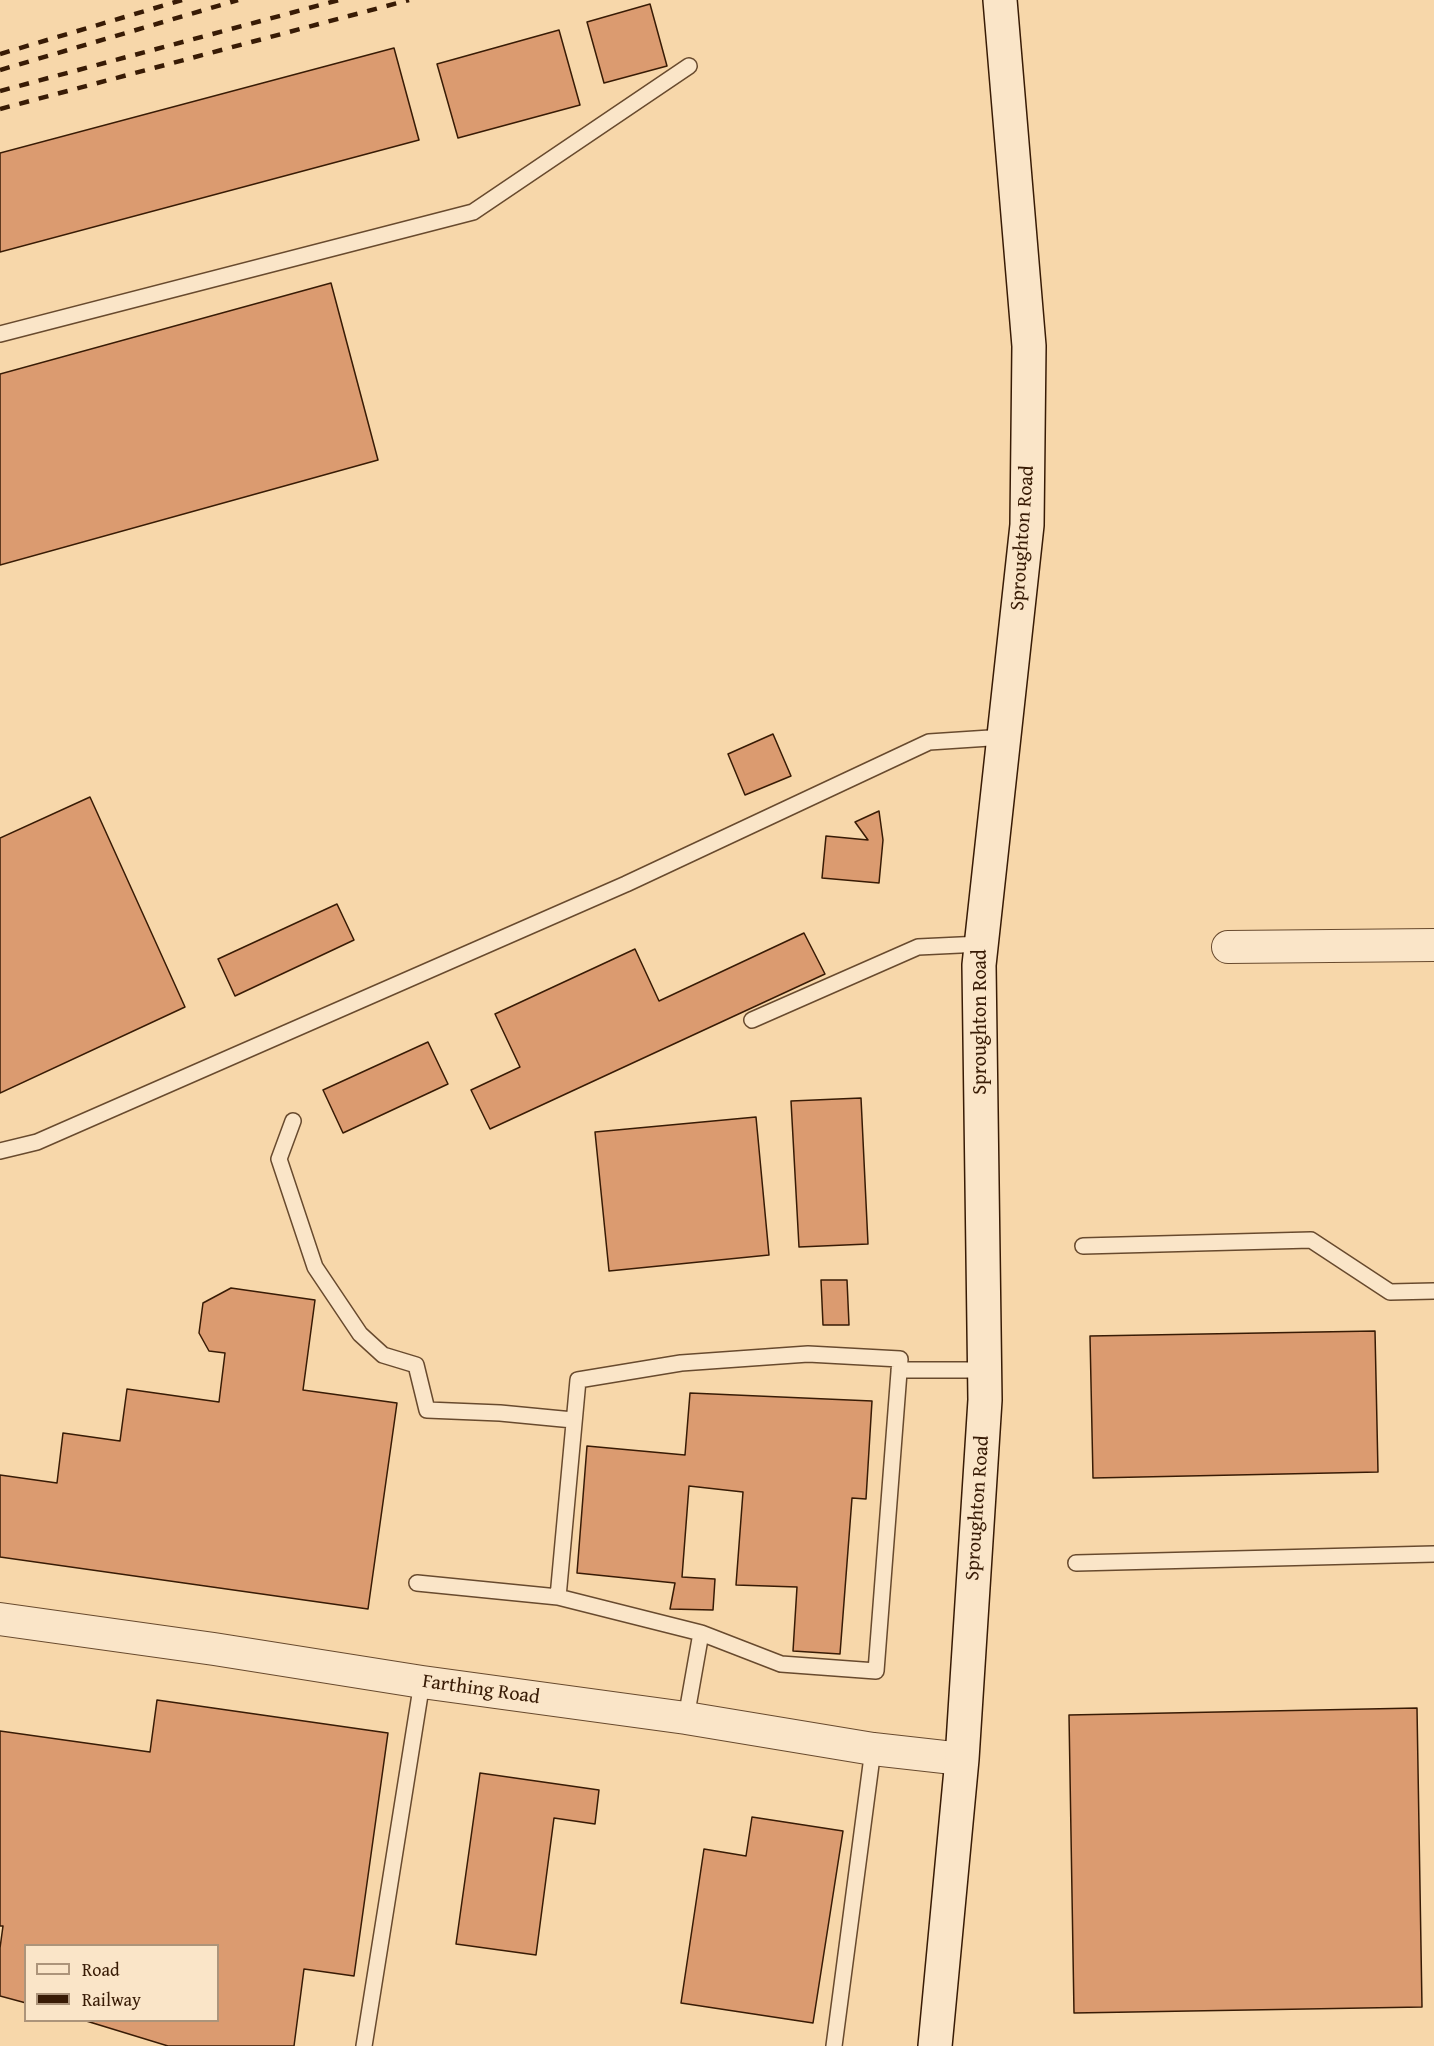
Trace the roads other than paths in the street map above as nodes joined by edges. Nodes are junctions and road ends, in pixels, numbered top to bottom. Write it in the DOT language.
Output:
graph roads {
  1 [pos="1000,0"];
  2 [pos="689,66"];
  3 [pos="0,333"];
  4 [pos="1005,737"];
  5 [pos="981,944"];
  6 [pos="1434,945"];
  7 [pos="1228,947"];
  8 [pos="752,1020"];
  9 [pos="293,1121"];
  10 [pos="0,1151"];
  11 [pos="1083,1246"];
  12 [pos="1434,1291"];
  13 [pos="899,1370"];
  14 [pos="985,1370"];
  15 [pos="573,1420"];
  16 [pos="1434,1554"];
  17 [pos="1076,1563"];
  18 [pos="417,1583"];
  19 [pos="558,1597"];
  20 [pos="0,1619"];
  21 [pos="701,1633"];
  22 [pos="422,1682"];
  23 [pos="687,1718"];
  24 [pos="873,1749"];
  25 [pos="962,1759"];
  26 [pos="364,2046"];
  27 [pos="834,2046"];
  28 [pos="935,2046"];
  1 -- 4 [label="street, Sproughton Road"];
  2 -- 3 [label="lane"];
  4 -- 5 [label="street, Sproughton Road"];
  4 -- 10 [label="lane"];
  5 -- 8 [label="lane"];
  5 -- 14 [label="street, Sproughton Road"];
  6 -- 7 [label="street"];
  9 -- 15 [label="lane"];
  11 -- 12 [label="lane"];
  13 -- 14 [label="lane"];
  13 -- 15 [label="lane"];
  13 -- 21 [label="lane"];
  14 -- 25 [label="street, Sproughton Road"];
  15 -- 19 [label="lane"];
  16 -- 17 [label="lane"];
  18 -- 19 [label="lane"];
  19 -- 21 [label="lane"];
  20 -- 22 [label="street, Farthing Road"];
  21 -- 23 [label="lane"];
  22 -- 23 [label="street, Farthing Road"];
  22 -- 26 [label="lane"];
  23 -- 24 [label="street, Farthing Road"];
  24 -- 25 [label="street, Farthing Road"];
  24 -- 27 [label="lane"];
  25 -- 28 [label="street, Sproughton Road"];
}
